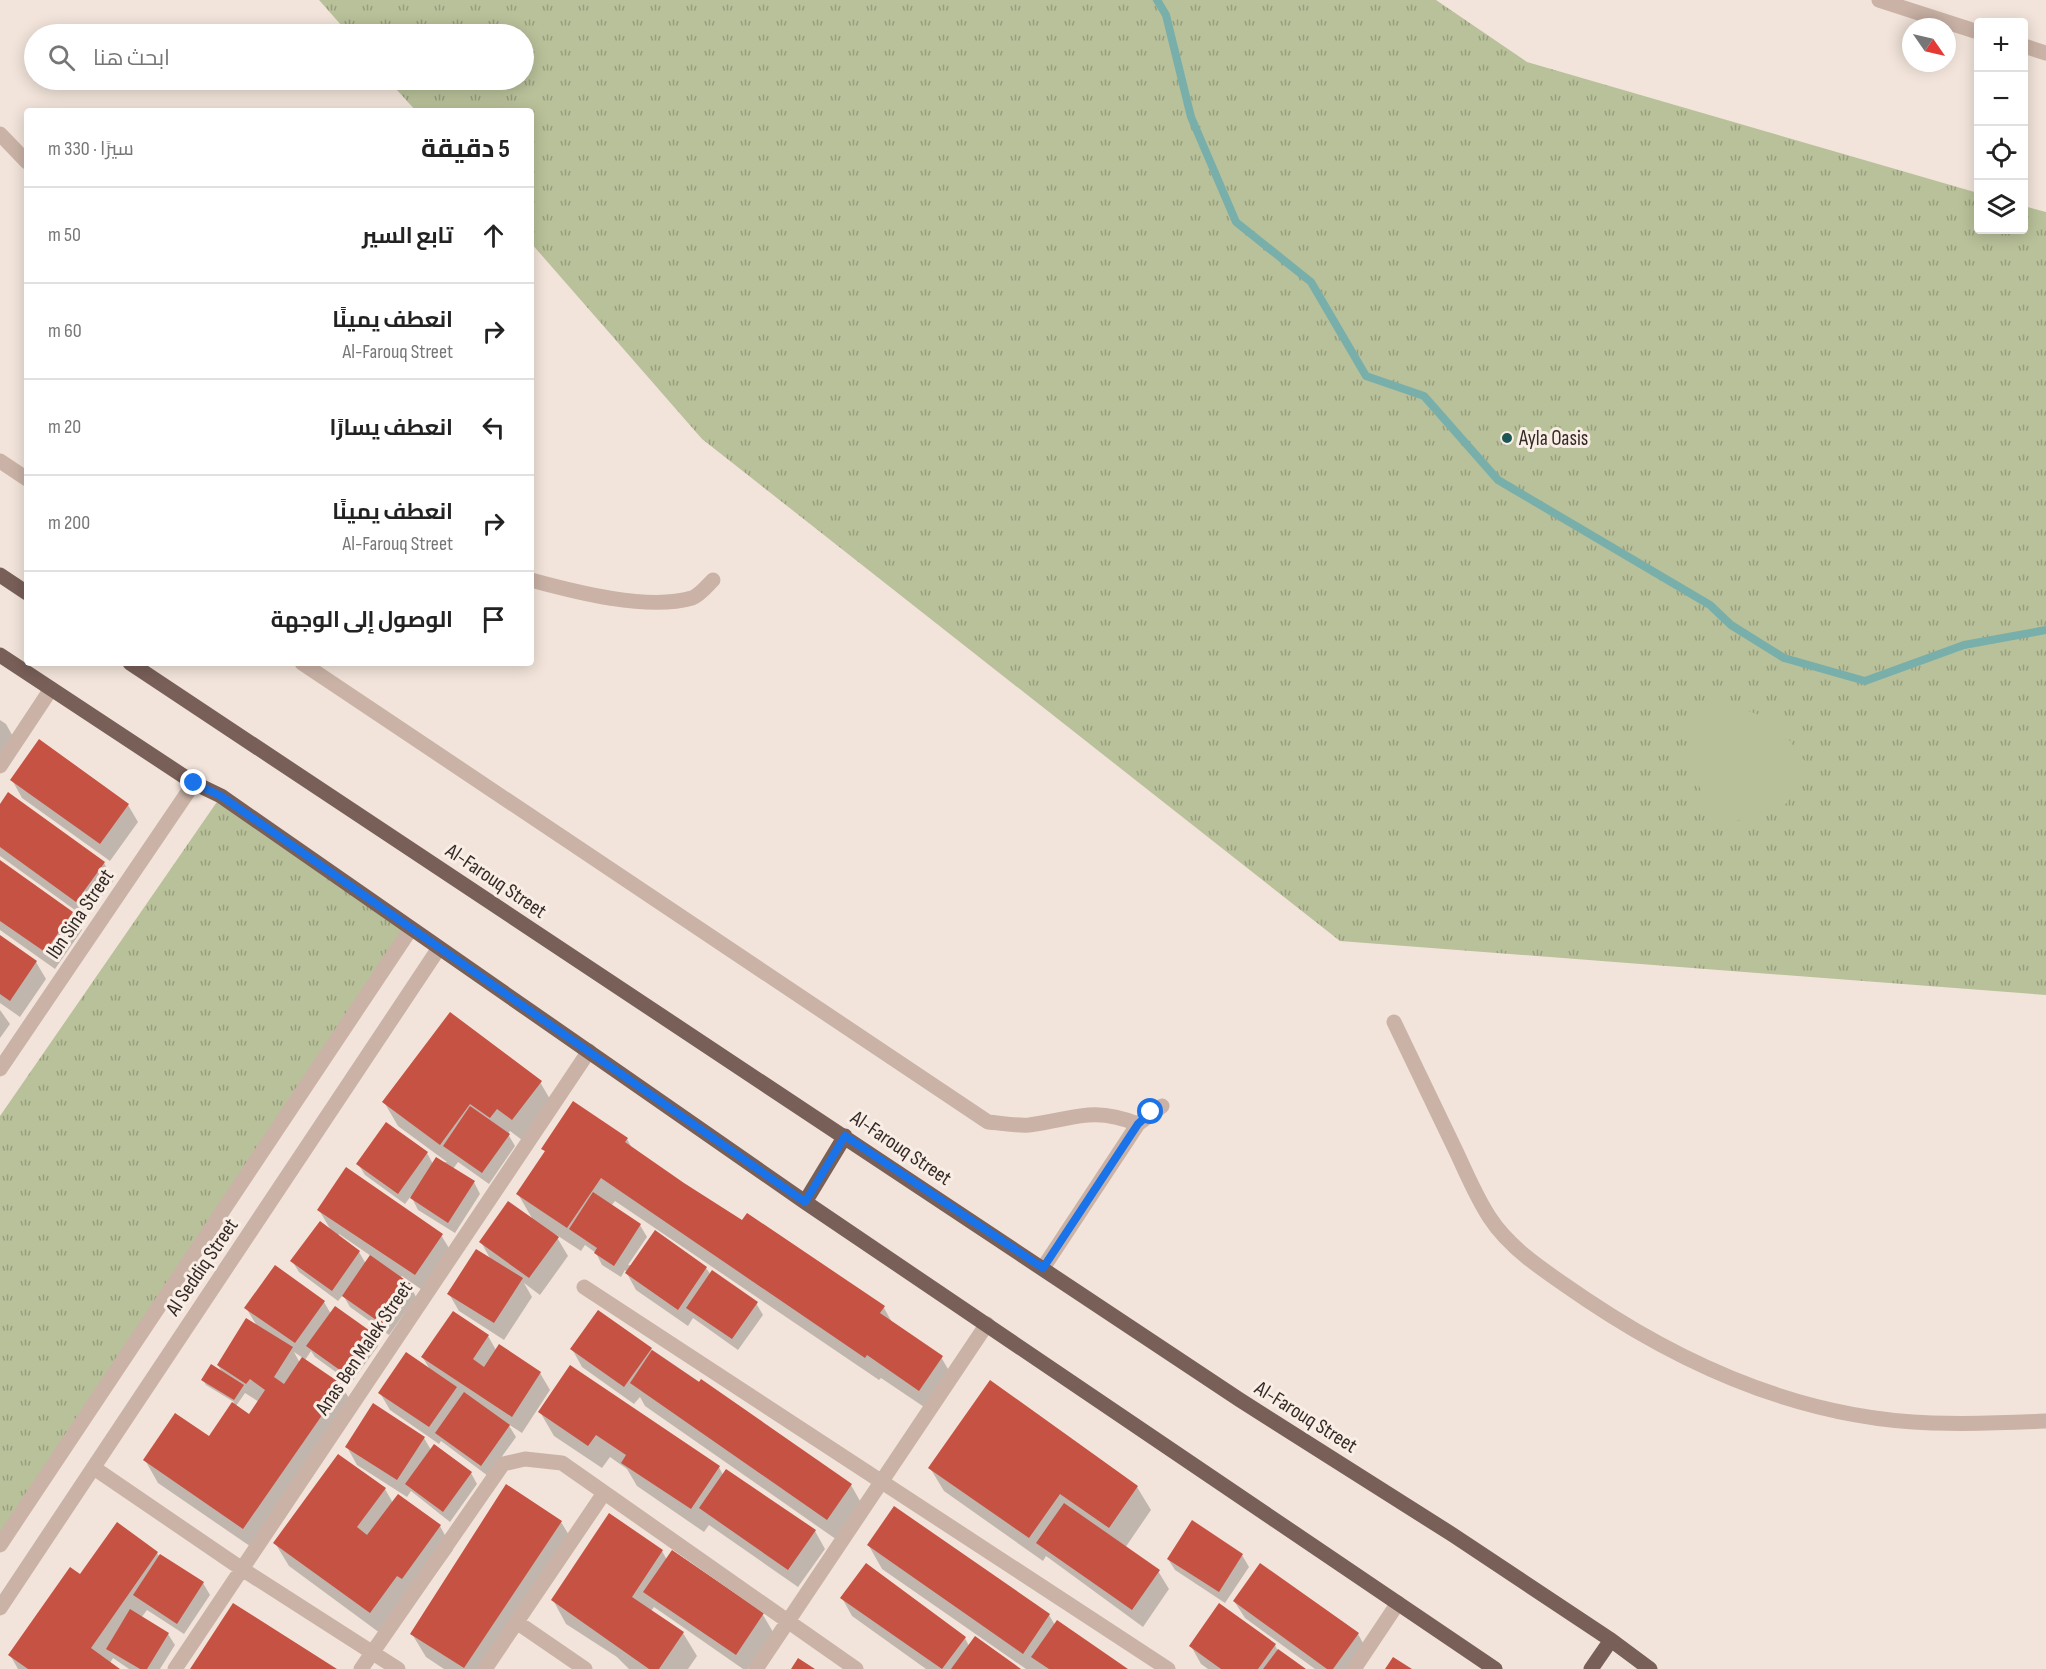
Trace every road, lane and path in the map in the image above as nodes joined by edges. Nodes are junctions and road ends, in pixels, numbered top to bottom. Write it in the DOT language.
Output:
graph roads {
  1 [pos="1879,0"];
  2 [pos="1974,31"];
  3 [pos="2028,47"];
  4 [pos="2046,53"];
  5 [pos="0,134"];
  6 [pos="24,159"];
  7 [pos="0,461"];
  8 [pos="24,477"];
  9 [pos="0,575"];
  10 [pos="714,580"];
  11 [pos="534,581"];
  12 [pos="24,591"];
  13 [pos="0,655"];
  14 [pos="135,666"];
  15 [pos="306,666"];
  16 [pos="51,689"];
  17 [pos="0,766"];
  18 [pos="194,783"];
  19 [pos="410,930"];
  20 [pos="439,948"];
  21 [pos="1394,1022"];
  22 [pos="589,1051"];
  23 [pos="0,1069"];
  24 [pos="1162,1106"];
  25 [pos="1138,1124"];
  26 [pos="845,1136"];
  27 [pos="805,1202"];
  28 [pos="1043,1268"];
  29 [pos="584,1287"];
  30 [pos="987,1324"];
  31 [pos="2046,1421"];
  32 [pos="94,1468"];
  33 [pos="882,1482"];
  34 [pos="604,1493"];
  35 [pos="0,1545"];
  36 [pos="242,1569"];
  37 [pos="1398,1603"];
  38 [pos="0,1608"];
  39 [pos="787,1622"];
  40 [pos="518,1623"];
  41 [pos="1611,1640"];
  42 [pos="373,1651"];
  43 [pos="175,1669"];
  44 [pos="361,1669"];
  45 [pos="398,1669"];
  46 [pos="485,1669"];
  47 [pos="585,1669"];
  48 [pos="756,1669"];
  49 [pos="856,1669"];
  50 [pos="1168,1669"];
  51 [pos="1354,1669"];
  52 [pos="1495,1669"];
  53 [pos="1591,1669"];
  54 [pos="1650,1669"];
  1 -- 2 [label="street"];
  3 -- 4 [label="street"];
  5 -- 6 [label="street"];
  7 -- 8 [label="street"];
  9 -- 12 [label="main road"];
  10 -- 11 [label="street"];
  13 -- 16 [label="main road"];
  14 -- 26 [label="main road, Al-Farouq Street"];
  15 -- 25 [label="street"];
  16 -- 17 [label="street"];
  16 -- 18 [label="main road"];
  18 -- 19 [label="main road"];
  18 -- 23 [label="street, Ibn Sina Street"];
  19 -- 20 [label="main road"];
  19 -- 35 [label="street, Al Seddiq Street"];
  20 -- 22 [label="main road"];
  20 -- 32 [label="street, Al Seddiq Street"];
  21 -- 31 [label="street"];
  22 -- 27 [label="main road"];
  22 -- 36 [label="street, Anas Ben Malek Street"];
  24 -- 25 [label="street"];
  25 -- 28 [label="street"];
  26 -- 27 [label="main road"];
  26 -- 28 [label="main road, Al-Farouq Street"];
  27 -- 30 [label="main road"];
  28 -- 41 [label="main road, Al-Farouq Street"];
  29 -- 33 [label="street"];
  30 -- 33 [label="street"];
  30 -- 37 [label="main road"];
  32 -- 36 [label="street"];
  32 -- 38 [label="street, Al Seddiq Street"];
  33 -- 39 [label="street"];
  33 -- 50 [label="street"];
  34 -- 39 [label="street"];
  34 -- 40 [label="street"];
  34 -- 42 [label="street"];
  36 -- 42 [label="street"];
  36 -- 43 [label="street, Anas Ben Malek Street"];
  37 -- 51 [label="street"];
  37 -- 52 [label="main road"];
  39 -- 48 [label="street"];
  39 -- 49 [label="street"];
  40 -- 46 [label="street"];
  40 -- 47 [label="street"];
  41 -- 53 [label="main road"];
  41 -- 54 [label="main road, Al-Farouq Street"];
  42 -- 44 [label="street"];
  42 -- 45 [label="street"];
}
